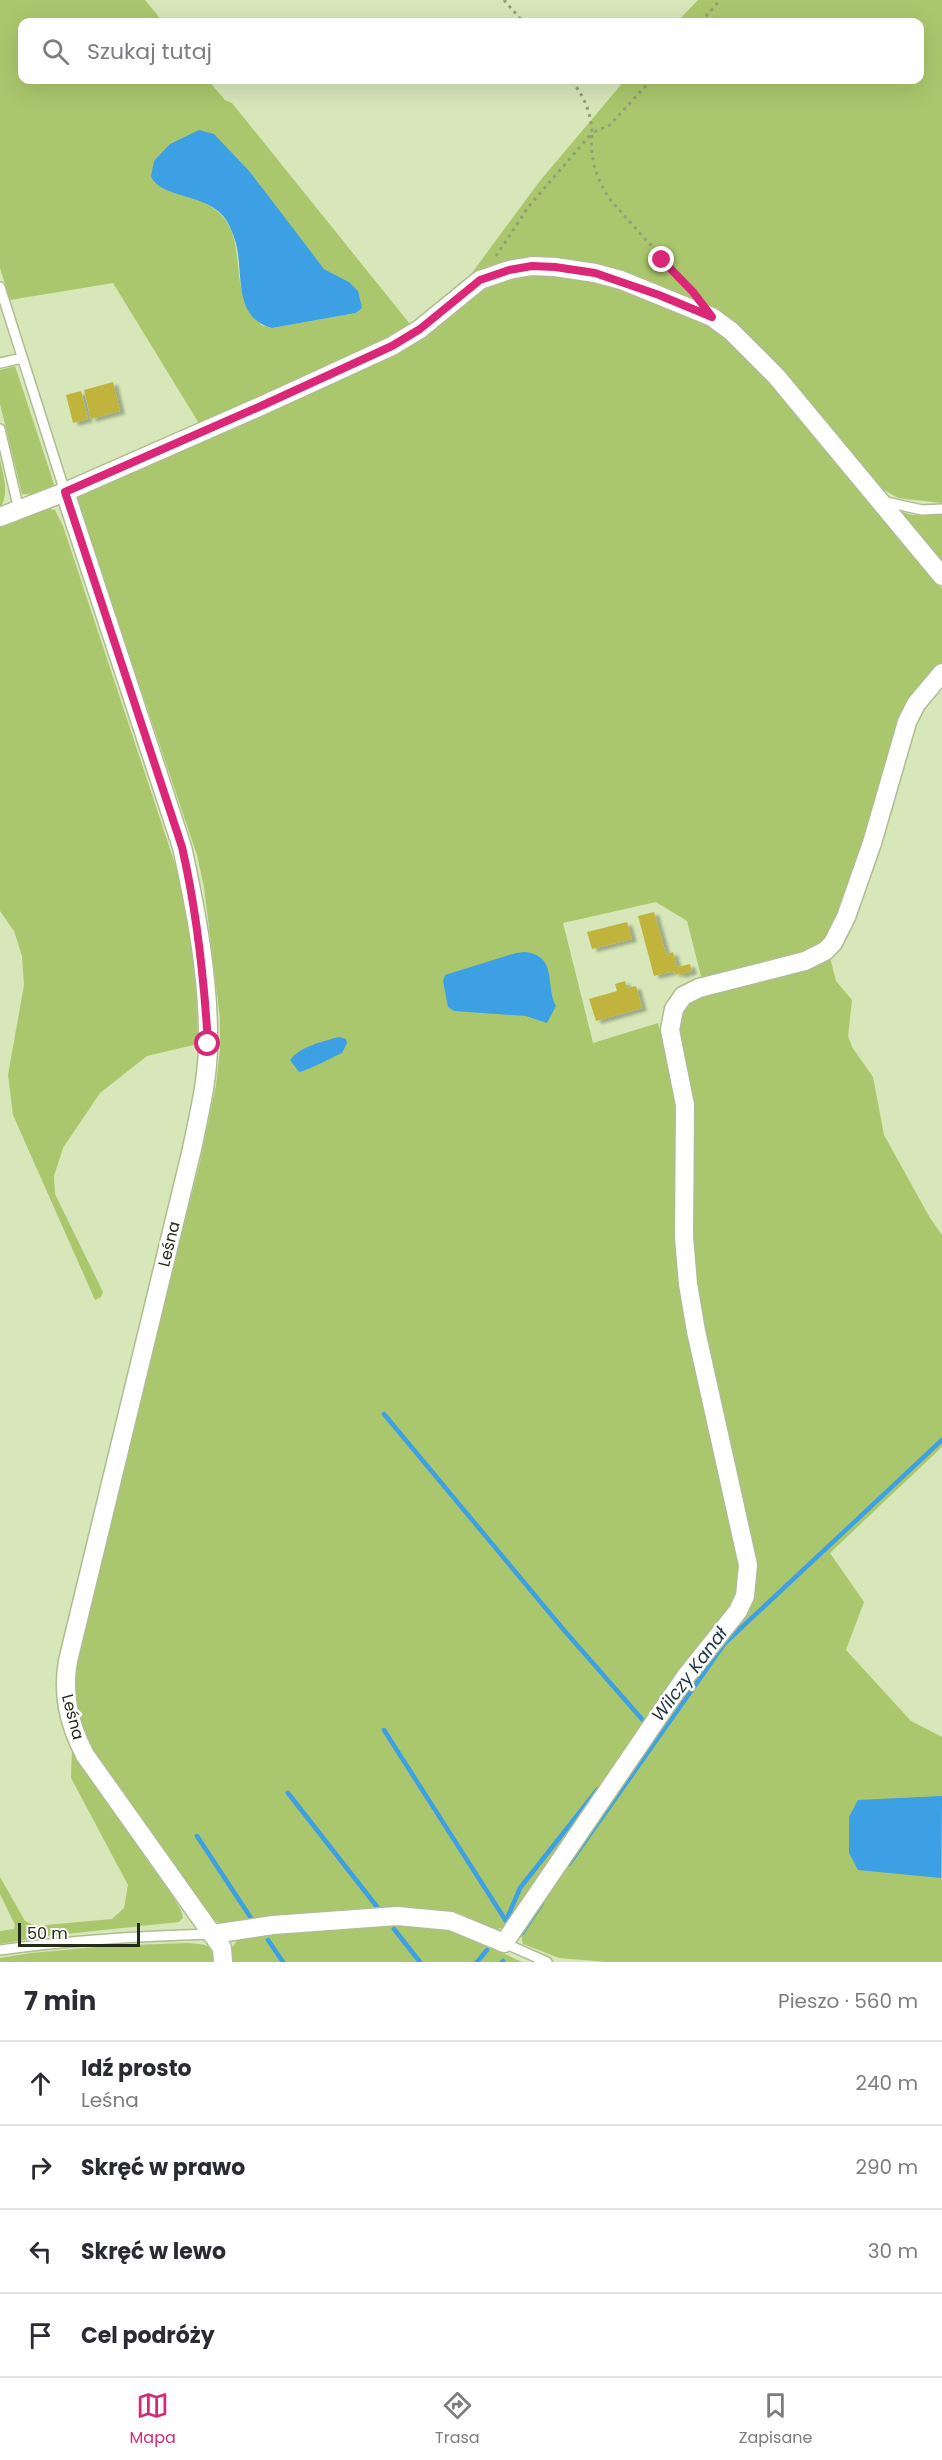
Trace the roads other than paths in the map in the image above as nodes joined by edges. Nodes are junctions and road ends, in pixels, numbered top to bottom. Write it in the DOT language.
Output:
graph roads {
  1 [pos="0,286"];
  2 [pos="22,358"];
  3 [pos="0,363"];
  4 [pos="0,429"];
  5 [pos="65,492"];
  6 [pos="878,499"];
  7 [pos="942,509"];
  8 [pos="19,510"];
  9 [pos="0,517"];
  10 [pos="942,576"];
  11 [pos="942,673"];
  12 [pos="213,1935"];
  13 [pos="504,1943"];
  14 [pos="0,1950"];
  15 [pos="223,1962"];
  16 [pos="547,1962"];
  1 -- 2 [label="lane"];
  2 -- 3 [label="lane"];
  2 -- 5 [label="lane"];
  4 -- 8 [label="lane"];
  5 -- 6 [label="street"];
  5 -- 8 [label="street"];
  5 -- 12 [label="street, Leśna"];
  6 -- 7 [label="lane"];
  6 -- 10 [label="street"];
  8 -- 9 [label="street"];
  11 -- 13 [label="street"];
  12 -- 13 [label="street"];
  12 -- 14 [label="lane"];
  12 -- 15 [label="street, Leśna"];
  13 -- 16 [label="lane"];
}
